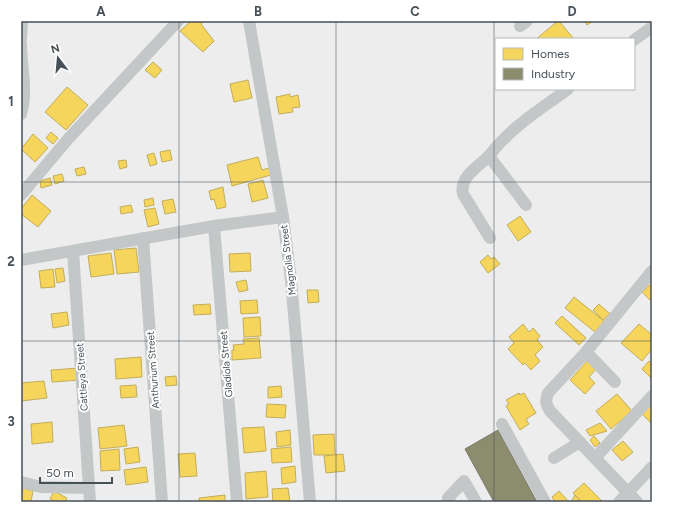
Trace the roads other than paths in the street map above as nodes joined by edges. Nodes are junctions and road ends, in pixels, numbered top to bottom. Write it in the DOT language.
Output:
graph roads {
  1 [pos="22,21"];
  2 [pos="178,21"];
  3 [pos="249,21"];
  4 [pos="652,27"];
  5 [pos="21,39"];
  6 [pos="635,39"];
  7 [pos="21,44"];
  8 [pos="567,90"];
  9 [pos="21,114"];
  10 [pos="489,156"];
  11 [pos="21,195"];
  12 [pos="526,206"];
  13 [pos="283,217"];
  14 [pos="214,226"];
  15 [pos="143,238"];
  16 [pos="490,238"];
  17 [pos="73,251"];
  18 [pos="21,260"];
  19 [pos="652,271"];
  20 [pos="586,352"];
  21 [pos="615,382"];
  22 [pos="652,396"];
  23 [pos="502,424"];
  24 [pos="580,442"];
  25 [pos="554,458"];
  26 [pos="595,458"];
  27 [pos="652,467"];
  28 [pos="21,482"];
  29 [pos="89,488"];
  30 [pos="628,493"];
  31 [pos="90,502"];
  32 [pos="162,502"];
  33 [pos="237,502"];
  34 [pos="310,502"];
  35 [pos="450,502"];
  36 [pos="476,502"];
  37 [pos="545,502"];
  38 [pos="619,502"];
  39 [pos="637,502"];
  1 -- 5 [label="street"];
  2 -- 11 [label="street"];
  3 -- 13 [label="street, Magnolia Street"];
  4 -- 6 [label="street"];
  7 -- 9 [label="street"];
  8 -- 10 [label="street"];
  10 -- 12 [label="street"];
  10 -- 16 [label="street"];
  13 -- 14 [label="street"];
  13 -- 34 [label="street, Magnolia Street"];
  14 -- 15 [label="street"];
  14 -- 33 [label="street, Gladiola Street"];
  15 -- 17 [label="street"];
  15 -- 32 [label="street, Anthurium Street"];
  17 -- 18 [label="street"];
  17 -- 29 [label="street, Cattleya Street"];
  19 -- 20 [label="street"];
  20 -- 21 [label="street"];
  20 -- 24 [label="street"];
  22 -- 26 [label="street"];
  23 -- 37 [label="street"];
  24 -- 25 [label="street"];
  24 -- 26 [label="street"];
  26 -- 30 [label="street"];
  27 -- 30 [label="street"];
  28 -- 29 [label="street"];
  29 -- 31 [label="street, Cattleya Street"];
  30 -- 38 [label="street"];
  30 -- 39 [label="street"];
  35 -- 36 [label="street"];
}
